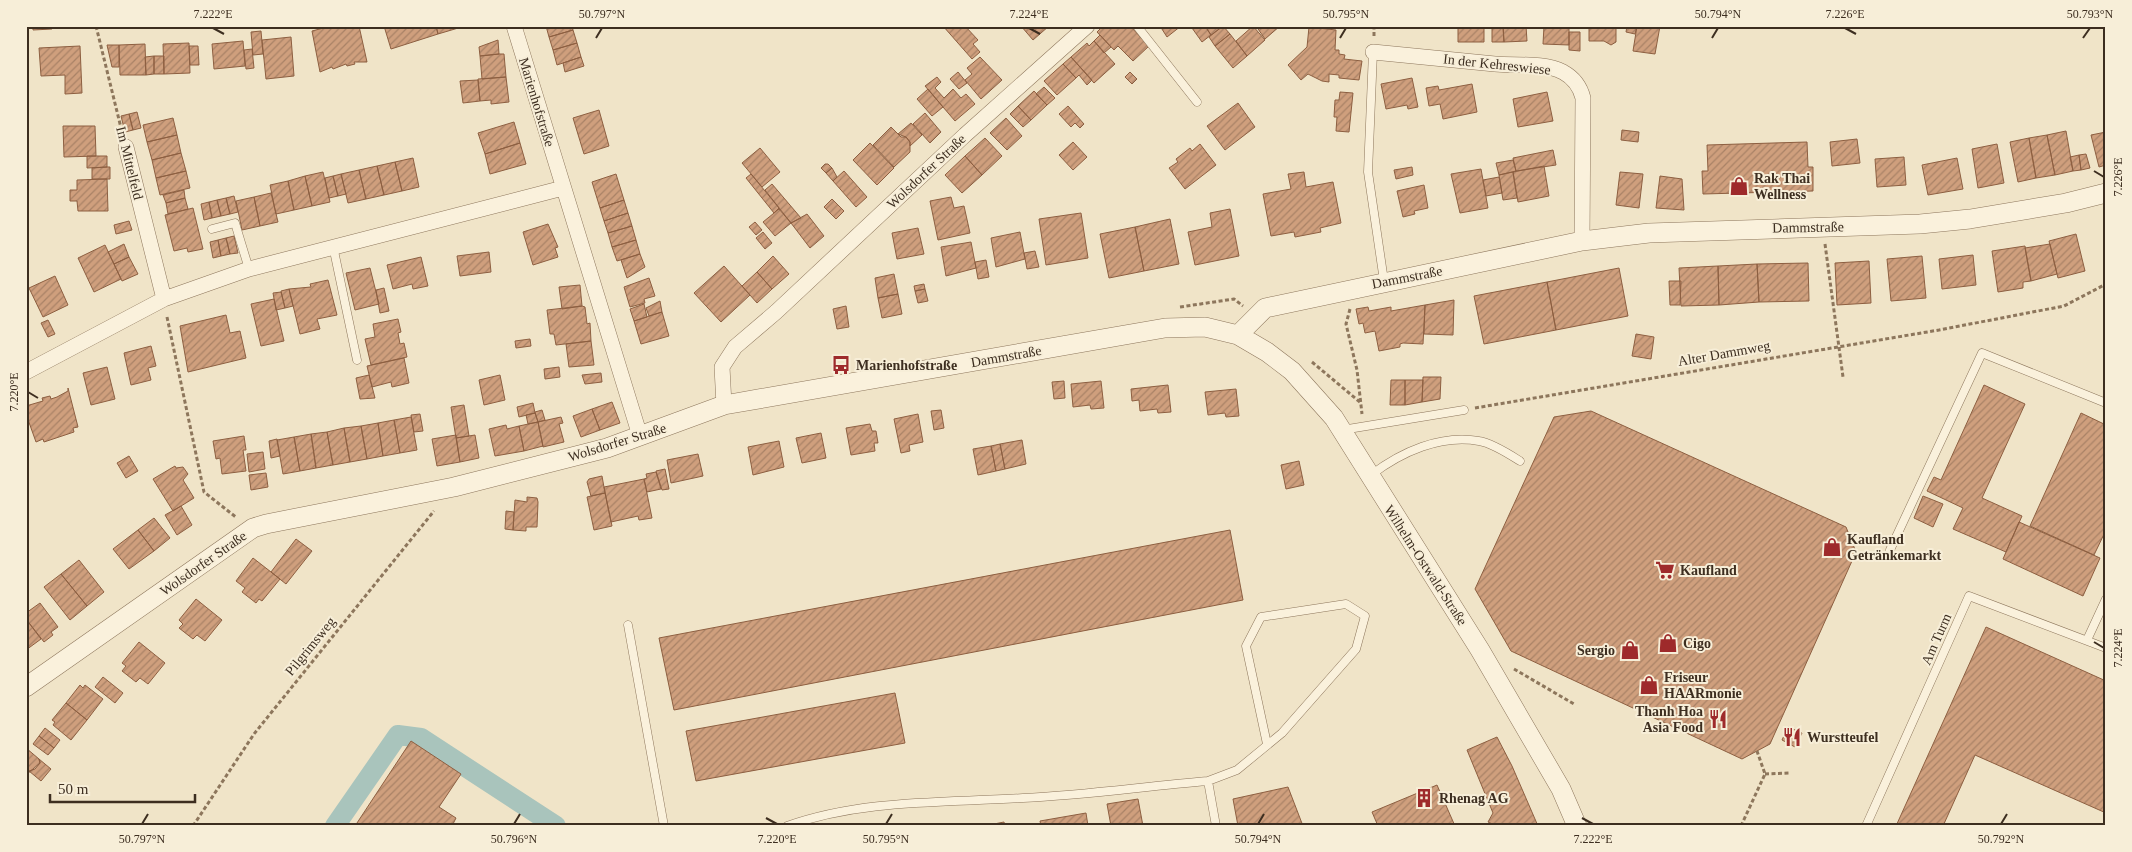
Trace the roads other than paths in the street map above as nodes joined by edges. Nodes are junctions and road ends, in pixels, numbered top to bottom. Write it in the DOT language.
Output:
graph roads {
  1 [pos="514,26"];
  2 [pos="1087,26"];
  3 [pos="1137,26"];
  4 [pos="1373,52"];
  5 [pos="1198,102"];
  6 [pos="126,147"];
  7 [pos="563,188"];
  8 [pos="2106,194"];
  9 [pos="212,229"];
  10 [pos="1582,241"];
  11 [pos="333,246"];
  12 [pos="249,269"];
  13 [pos="1384,281"];
  14 [pos="164,299"];
  15 [pos="1238,336"];
  16 [pos="357,360"];
  17 [pos="26,372"];
  18 [pos="2106,403"];
  19 [pos="724,405"];
  20 [pos="1464,410"];
  21 [pos="1342,430"];
  22 [pos="640,436"];
  23 [pos="1520,461"];
  24 [pos="1369,477"];
  25 [pos="1890,550"];
  26 [pos="2106,599"];
  27 [pos="628,625"];
  28 [pos="2087,640"];
  29 [pos="2106,648"];
  30 [pos="26,687"];
  31 [pos="1267,744"];
  32 [pos="1208,781"];
  33 [pos="664,826"];
  34 [pos="787,826"];
  35 [pos="1216,826"];
  36 [pos="1577,826"];
  37 [pos="1866,826"];
  1 -- 7 [label="street, Marienhofstraße"];
  2 -- 19 [label="street, Wolsdorfer Straße"];
  3 -- 5 [label="lane"];
  4 -- 10 [label="street, In der Kehreswiese"];
  4 -- 13 [label="lane"];
  6 -- 14 [label="street, Im Mittelfeld"];
  7 -- 11 [label="street"];
  7 -- 22 [label="street, Marienhofstraße"];
  8 -- 10 [label="street, Dammstraße"];
  9 -- 12 [label="lane"];
  10 -- 13 [label="street, Dammstraße"];
  11 -- 12 [label="street"];
  11 -- 16 [label="lane"];
  12 -- 14 [label="street"];
  13 -- 15 [label="street, Dammstraße"];
  14 -- 17 [label="street"];
  15 -- 19 [label="street, Dammstraße"];
  15 -- 21 [label="street, Wilhelm-Ostwald-Straße"];
  18 -- 25 [label="lane"];
  19 -- 22 [label="street, Wolsdorfer Straße"];
  20 -- 21 [label="lane"];
  21 -- 24 [label="street, Wilhelm-Ostwald-Straße"];
  22 -- 30 [label="street, Wolsdorfer Straße"];
  23 -- 24 [label="lane"];
  24 -- 36 [label="street, Wilhelm-Ostwald-Straße"];
  26 -- 28 [label="lane"];
  27 -- 33 [label="lane"];
  28 -- 29 [label="lane, Am Turm"];
  28 -- 37 [label="lane, Am Turm"];
  31 -- 31 [label="lane"];
  31 -- 32 [label="lane"];
  32 -- 34 [label="lane"];
  32 -- 35 [label="lane"];
}
